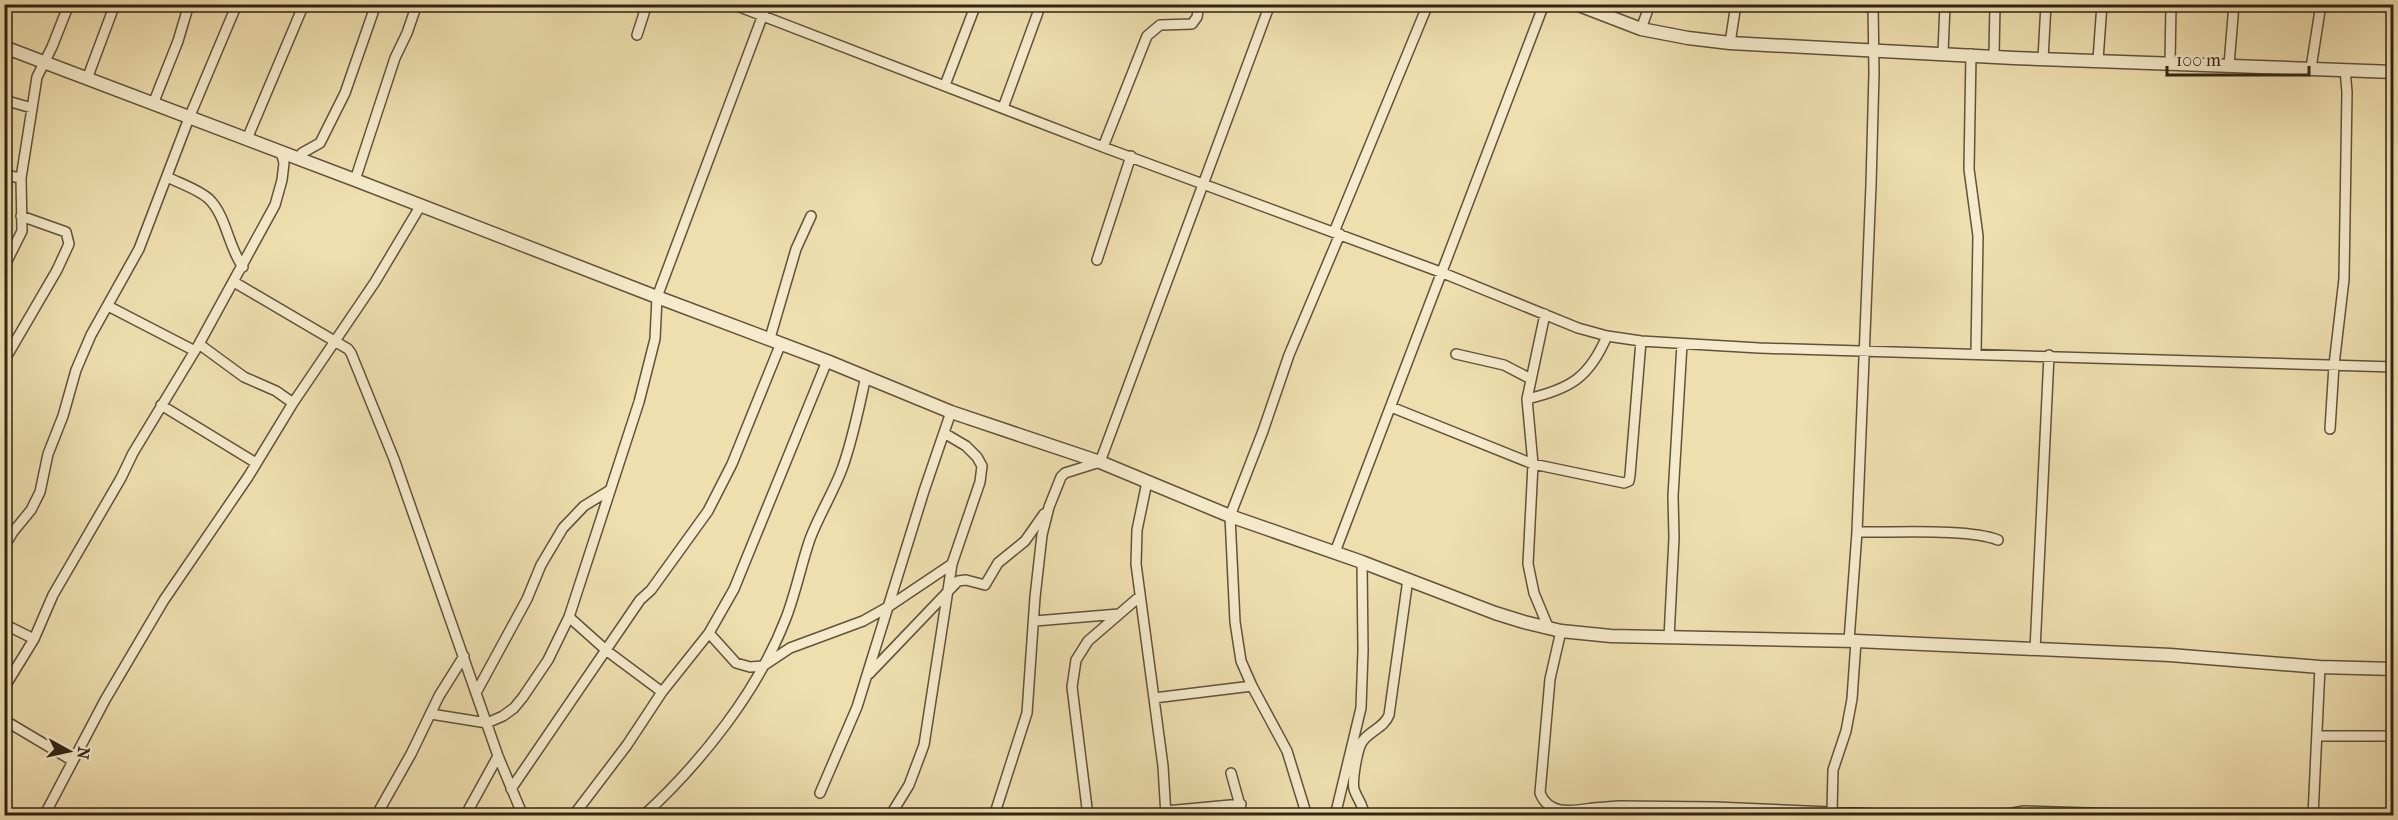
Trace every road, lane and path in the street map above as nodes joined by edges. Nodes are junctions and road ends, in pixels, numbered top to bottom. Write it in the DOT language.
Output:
graph roads {
  1 [pos="69,4"];
  2 [pos="115,4"];
  3 [pos="189,4"];
  4 [pos="237,4"];
  5 [pos="304,4"];
  6 [pos="376,4"];
  7 [pos="417,4"];
  8 [pos="647,4"];
  9 [pos="732,4"];
  10 [pos="767,4"];
  11 [pos="975,4"];
  12 [pos="1041,4"];
  13 [pos="1199,4"];
  14 [pos="1270,4"];
  15 [pos="1428,4"];
  16 [pos="1544,4"];
  17 [pos="1576,4"];
  18 [pos="1650,4"];
  19 [pos="1736,4"];
  20 [pos="1873,4"];
  21 [pos="1945,4"];
  22 [pos="1995,4"];
  23 [pos="2046,4"];
  24 [pos="2102,4"];
  25 [pos="2171,4"];
  26 [pos="2234,4"];
  27 [pos="2321,4"];
  28 [pos="1608,10"];
  29 [pos="762,16"];
  30 [pos="1641,29"];
  31 [pos="637,35"];
  32 [pos="1730,43"];
  33 [pos="2394,44"];
  34 [pos="4,47"];
  35 [pos="1875,51"];
  36 [pos="1942,53"];
  37 [pos="1971,54"];
  38 [pos="1994,55"];
  39 [pos="2043,59"];
  40 [pos="2098,60"];
  41 [pos="44,63"];
  42 [pos="2170,64"];
  43 [pos="2229,65"];
  44 [pos="2311,68"];
  45 [pos="2345,70"];
  46 [pos="2392,72"];
  47 [pos="87,79"];
  48 [pos="945,85"];
  49 [pos="4,100"];
  50 [pos="153,104"];
  51 [pos="32,108"];
  52 [pos="1003,108"];
  53 [pos="189,118"];
  54 [pos="247,139"];
  55 [pos="1103,147"];
  56 [pos="281,152"];
  57 [pos="1131,156"];
  58 [pos="298,158"];
  59 [pos="4,175"];
  60 [pos="167,177"];
  61 [pos="21,178"];
  62 [pos="356,180"];
  63 [pos="1203,183"];
  64 [pos="421,205"];
  65 [pos="21,216"];
  66 [pos="811,216"];
  67 [pos="1337,233"];
  68 [pos="1097,260"];
  69 [pos="4,267"];
  70 [pos="243,267"];
  71 [pos="1443,273"];
  72 [pos="234,282"];
  73 [pos="657,297"];
  74 [pos="108,306"];
  75 [pos="1545,314"];
  76 [pos="1607,336"];
  77 [pos="775,341"];
  78 [pos="1641,341"];
  79 [pos="335,343"];
  80 [pos="1682,344"];
  81 [pos="197,348"];
  82 [pos="1864,349"];
  83 [pos="1976,353"];
  84 [pos="1456,354"];
  85 [pos="2049,355"];
  86 [pos="4,361"];
  87 [pos="827,361"];
  88 [pos="2334,365"];
  89 [pos="2394,368"];
  90 [pos="867,376"];
  91 [pos="1531,379"];
  92 [pos="1527,399"];
  93 [pos="293,404"];
  94 [pos="161,405"];
  95 [pos="1391,407"];
  96 [pos="951,412"];
  97 [pos="2330,429"];
  98 [pos="944,434"];
  99 [pos="1100,462"];
  100 [pos="256,463"];
  101 [pos="1533,464"];
  102 [pos="1148,482"];
  103 [pos="610,490"];
  104 [pos="1049,507"];
  105 [pos="1230,516"];
  106 [pos="1857,532"];
  107 [pos="1998,540"];
  108 [pos="4,547"];
  109 [pos="1335,552"];
  110 [pos="1362,561"];
  111 [pos="952,564"];
  112 [pos="1408,579"];
  113 [pos="949,588"];
  114 [pos="1139,597"];
  115 [pos="888,607"];
  116 [pos="1119,614"];
  117 [pos="569,617"];
  118 [pos="1035,621"];
  119 [pos="4,624"];
  120 [pos="1555,630"];
  121 [pos="709,633"];
  122 [pos="1670,638"];
  123 [pos="34,639"];
  124 [pos="1853,641"];
  125 [pos="2036,650"];
  126 [pos="607,651"];
  127 [pos="464,656"];
  128 [pos="763,666"];
  129 [pos="2320,667"];
  130 [pos="2394,669"];
  131 [pos="866,677"];
  132 [pos="1252,686"];
  133 [pos="4,688"];
  134 [pos="477,691"];
  135 [pos="662,692"];
  136 [pos="1154,698"];
  137 [pos="431,714"];
  138 [pos="4,720"];
  139 [pos="487,723"];
  140 [pos="2317,736"];
  141 [pos="2388,736"];
  142 [pos="498,756"];
  143 [pos="73,761"];
  144 [pos="1231,773"];
  145 [pos="511,789"];
  146 [pos="820,794"];
  147 [pos="1240,804"];
  148 [pos="1716,811"];
  149 [pos="1593,812"];
  150 [pos="1832,812"];
  151 [pos="1166,813"];
  152 [pos="1786,813"];
  153 [pos="44,816"];
  154 [pos="376,816"];
  155 [pos="465,816"];
  156 [pos="523,816"];
  157 [pos="573,816"];
  158 [pos="643,816"];
  159 [pos="890,816"];
  160 [pos="994,816"];
  161 [pos="1088,816"];
  162 [pos="1243,816"];
  163 [pos="1307,816"];
  164 [pos="1335,816"];
  165 [pos="1364,816"];
  166 [pos="1923,816"];
  167 [pos="1996,816"];
  168 [pos="2187,816"];
  169 [pos="2313,816"];
  1 -- 41 [label="street"];
  2 -- 47 [label="street"];
  3 -- 50 [label="street"];
  4 -- 53 [label="street"];
  5 -- 54 [label="street"];
  6 -- 58 [label="street"];
  7 -- 62 [label="street"];
  8 -- 31 [label="street"];
  9 -- 29 [label="street"];
  10 -- 29 [label="street"];
  11 -- 48 [label="street"];
  12 -- 52 [label="street"];
  13 -- 55 [label="street"];
  14 -- 63 [label="street"];
  15 -- 67 [label="street"];
  16 -- 71 [label="street"];
  17 -- 28 [label="street"];
  18 -- 30 [label="street"];
  19 -- 32 [label="street"];
  20 -- 35 [label="street"];
  21 -- 36 [label="street"];
  22 -- 38 [label="street"];
  23 -- 39 [label="street"];
  24 -- 40 [label="street"];
  25 -- 42 [label="street"];
  26 -- 43 [label="street"];
  27 -- 44 [label="street"];
  28 -- 30 [label="street"];
  29 -- 48 [label="street"];
  29 -- 73 [label="street"];
  30 -- 32 [label="street"];
  32 -- 35 [label="street"];
  33 -- 46 [label="street"];
  34 -- 41 [label="street"];
  35 -- 36 [label="street"];
  35 -- 82 [label="street"];
  36 -- 37 [label="street"];
  37 -- 38 [label="street"];
  37 -- 83 [label="street"];
  38 -- 39 [label="street"];
  39 -- 40 [label="street"];
  40 -- 42 [label="street"];
  41 -- 47 [label="street"];
  41 -- 51 [label="street"];
  42 -- 43 [label="street"];
  43 -- 44 [label="street"];
  44 -- 45 [label="street"];
  45 -- 46 [label="street"];
  45 -- 88 [label="street"];
  47 -- 50 [label="street"];
  48 -- 52 [label="street"];
  49 -- 51 [label="street"];
  50 -- 53 [label="street"];
  51 -- 61 [label="street"];
  52 -- 55 [label="street"];
  53 -- 54 [label="street"];
  53 -- 60 [label="street"];
  54 -- 56 [label="street"];
  55 -- 57 [label="street"];
  56 -- 58 [label="street"];
  56 -- 70 [label="street"];
  57 -- 63 [label="street"];
  57 -- 68 [label="street"];
  58 -- 62 [label="street"];
  59 -- 61 [label="street"];
  60 -- 70 [label="street"];
  60 -- 74 [label="street"];
  61 -- 65 [label="street"];
  62 -- 64 [label="street"];
  63 -- 67 [label="street"];
  63 -- 99 [label="street"];
  64 -- 73 [label="street"];
  64 -- 79 [label="street"];
  65 -- 69 [label="street"];
  65 -- 86 [label="street"];
  66 -- 77 [label="street"];
  67 -- 71 [label="street"];
  67 -- 105 [label="street"];
  70 -- 72 [label="street"];
  71 -- 75 [label="street"];
  71 -- 95 [label="street"];
  72 -- 79 [label="street"];
  72 -- 81 [label="street"];
  73 -- 77 [label="street"];
  73 -- 103 [label="street"];
  74 -- 81 [label="street"];
  74 -- 108 [label="street"];
  75 -- 76 [label="street"];
  75 -- 91 [label="street"];
  76 -- 78 [label="street"];
  76 -- 92 [label="street"];
  77 -- 87 [label="street"];
  77 -- 126 [label="street"];
  78 -- 80 [label="street"];
  78 -- 101 [label="street"];
  79 -- 93 [label="street"];
  79 -- 127 [label="street"];
  80 -- 82 [label="street"];
  80 -- 122 [label="street"];
  81 -- 93 [label="street"];
  81 -- 94 [label="street"];
  82 -- 83 [label="street"];
  82 -- 106 [label="street"];
  83 -- 85 [label="street"];
  84 -- 91 [label="street"];
  85 -- 88 [label="street"];
  85 -- 125 [label="street"];
  87 -- 90 [label="street"];
  87 -- 121 [label="street"];
  88 -- 89 [label="street"];
  88 -- 97 [label="street"];
  90 -- 96 [label="street"];
  90 -- 128 [label="street"];
  91 -- 92 [label="street"];
  92 -- 101 [label="street"];
  93 -- 100 [label="street"];
  94 -- 100 [label="street"];
  94 -- 123 [label="street"];
  95 -- 101 [label="street"];
  95 -- 109 [label="street"];
  96 -- 98 [label="street"];
  96 -- 99 [label="street"];
  98 -- 111 [label="street"];
  98 -- 115 [label="street"];
  99 -- 102 [label="street"];
  99 -- 104 [label="street"];
  100 -- 143 [label="street"];
  101 -- 120 [label="street"];
  102 -- 105 [label="street"];
  102 -- 114 [label="street"];
  103 -- 117 [label="street"];
  103 -- 134 [label="street"];
  104 -- 113 [label="street"];
  104 -- 118 [label="street"];
  105 -- 109 [label="street"];
  105 -- 132 [label="street"];
  106 -- 107 [label="street"];
  106 -- 124 [label="street"];
  109 -- 110 [label="street"];
  110 -- 112 [label="street"];
  110 -- 164 [label="street"];
  111 -- 113 [label="street"];
  111 -- 115 [label="street"];
  112 -- 120 [label="street"];
  112 -- 165 [label="street"];
  113 -- 131 [label="street"];
  113 -- 159 [label="street"];
  114 -- 116 [label="street"];
  114 -- 136 [label="street"];
  115 -- 128 [label="street"];
  115 -- 131 [label="street"];
  116 -- 118 [label="street"];
  116 -- 161 [label="street"];
  117 -- 126 [label="street"];
  117 -- 139 [label="street"];
  118 -- 160 [label="street"];
  119 -- 123 [label="street"];
  120 -- 122 [label="street"];
  120 -- 149 [label="street"];
  121 -- 128 [label="street"];
  121 -- 135 [label="street"];
  122 -- 124 [label="street"];
  123 -- 133 [label="street"];
  124 -- 125 [label="street"];
  124 -- 150 [label="street"];
  125 -- 129 [label="street"];
  126 -- 135 [label="street"];
  126 -- 145 [label="street"];
  127 -- 134 [label="street"];
  127 -- 137 [label="street"];
  128 -- 158 [label="street"];
  129 -- 130 [label="street"];
  129 -- 140 [label="street"];
  131 -- 146 [label="street"];
  132 -- 136 [label="street"];
  132 -- 163 [label="street"];
  134 -- 139 [label="street"];
  135 -- 157 [label="street"];
  136 -- 151 [label="street"];
  137 -- 139 [label="street"];
  137 -- 154 [label="street"];
  138 -- 143 [label="street"];
  139 -- 142 [label="street"];
  140 -- 141 [label="street"];
  140 -- 169 [label="street"];
  142 -- 145 [label="street"];
  142 -- 155 [label="street"];
  143 -- 153 [label="street"];
  144 -- 147 [label="street"];
  145 -- 156 [label="street"];
  147 -- 151 [label="street"];
  147 -- 162 [label="street"];
  148 -- 149 [label="street"];
  148 -- 152 [label="street"];
  150 -- 152 [label="street"];
  150 -- 166 [label="street"];
  167 -- 168 [label="street"];
}
